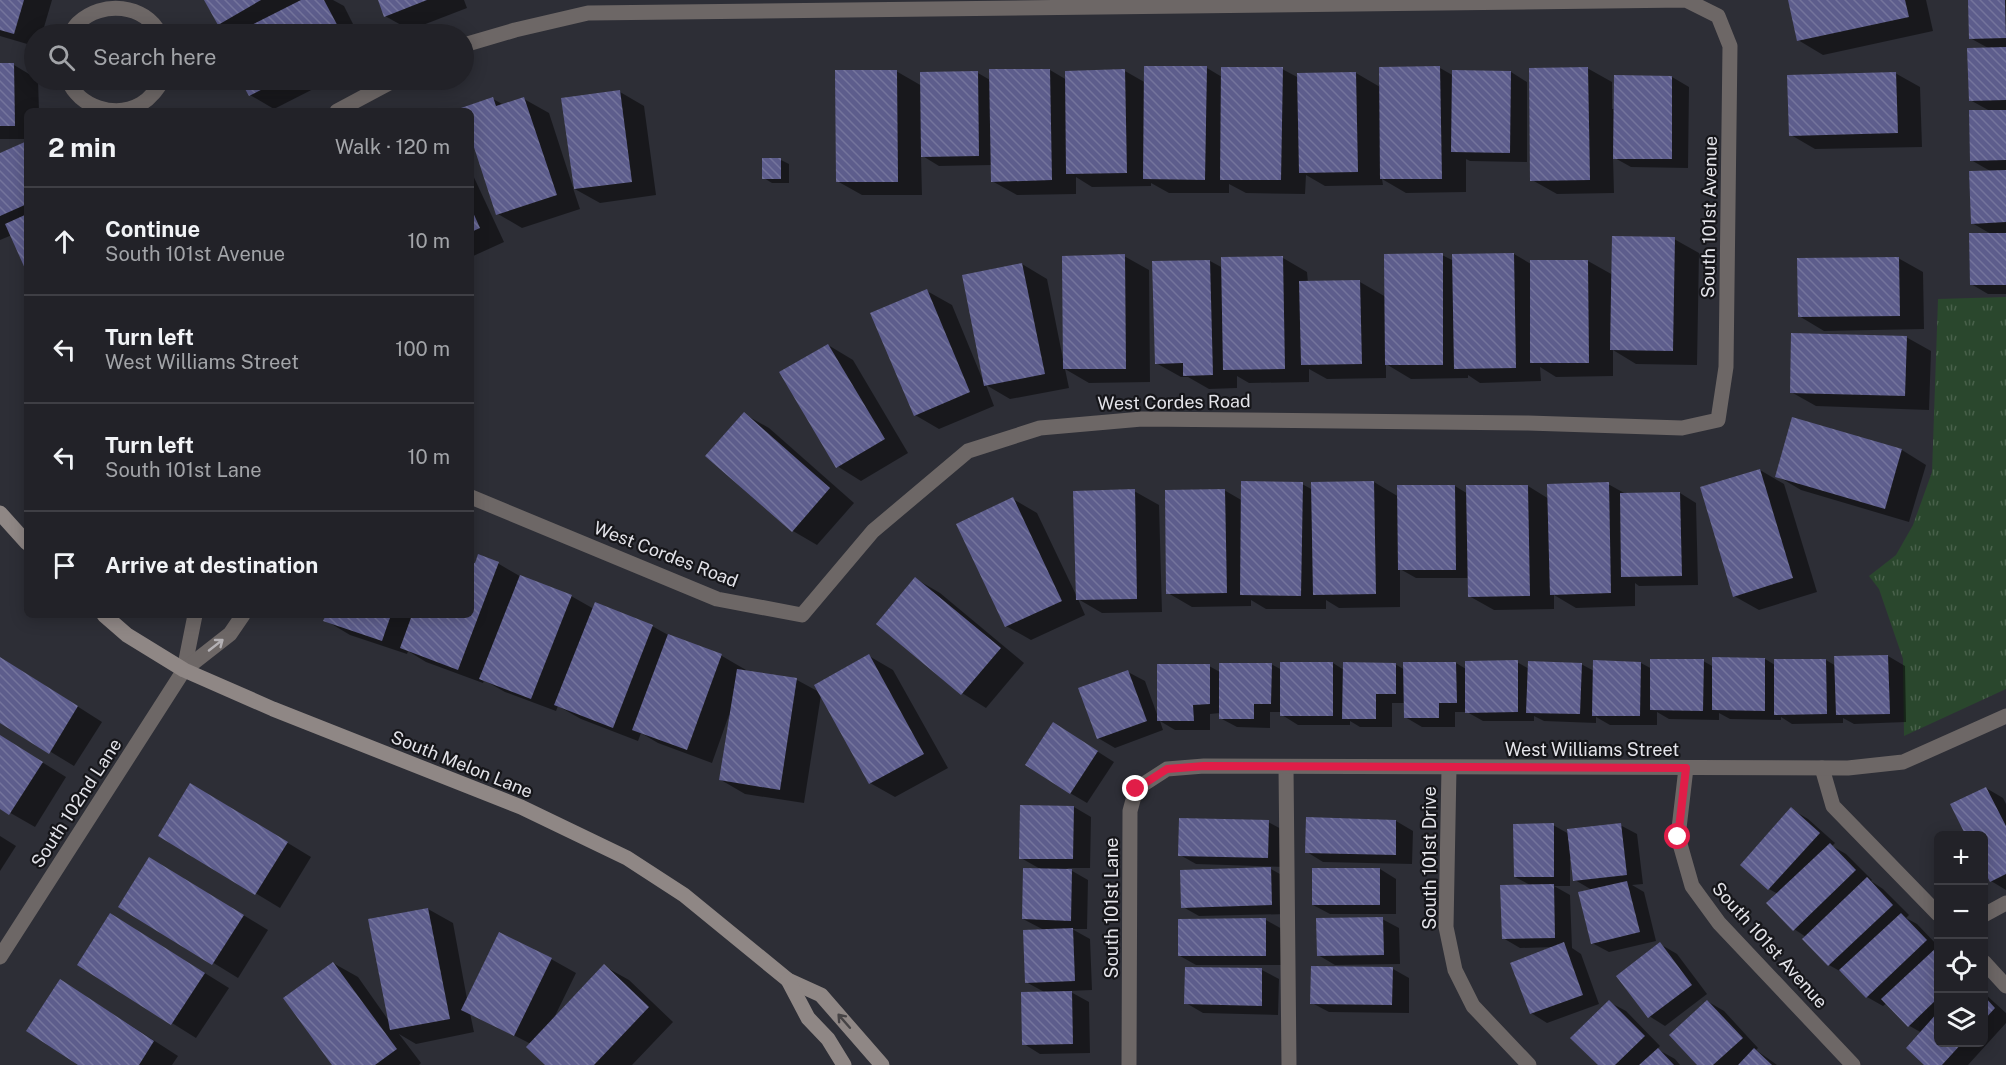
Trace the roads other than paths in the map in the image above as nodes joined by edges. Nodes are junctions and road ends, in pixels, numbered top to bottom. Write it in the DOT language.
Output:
graph roads {
  1 [pos="736,4"];
  2 [pos="76,24"];
  3 [pos="153,24"];
  4 [pos="474,42"];
  5 [pos="75,90"];
  6 [pos="157,90"];
  7 [pos="376,90"];
  8 [pos="100,108"];
  9 [pos="142,108"];
  10 [pos="343,108"];
  11 [pos="1718,420"];
  12 [pos="474,498"];
  13 [pos="0,513"];
  14 [pos="24,540"];
  15 [pos="107,618"];
  16 [pos="194,618"];
  17 [pos="241,618"];
  18 [pos="184,670"];
  19 [pos="2006,716"];
  20 [pos="1286,767"];
  21 [pos="1449,768"];
  22 [pos="1686,768"];
  23 [pos="1821,768"];
  24 [pos="1167,769"];
  25 [pos="2006,903"];
  26 [pos="1934,910"];
  27 [pos="1988,912"];
  28 [pos="0,957"];
  29 [pos="1988,967"];
  30 [pos="788,980"];
  31 [pos="2006,986"];
  32 [pos="844,1065"];
  33 [pos="882,1065"];
  34 [pos="1130,1065"];
  35 [pos="1289,1065"];
  36 [pos="1529,1065"];
  37 [pos="1853,1065"];
  1 -- 4 [label="street"];
  1 -- 11 [label="street, South 101st Avenue"];
  2 -- 3 [label="street"];
  5 -- 8 [label="street"];
  6 -- 9 [label="street"];
  7 -- 10 [label="street"];
  11 -- 12 [label="street, West Cordes Road"];
  13 -- 14 [label="street"];
  15 -- 18 [label="street, South Melon Lane"];
  16 -- 18 [label="street, South 102nd Lane"];
  18 -- 17 [label="street, South 102nd Lane, one-way"];
  18 -- 28 [label="street, South 102nd Lane"];
  18 -- 30 [label="street, South Melon Lane"];
  19 -- 23 [label="street, West Williams Street"];
  20 -- 21 [label="street, West Williams Street"];
  20 -- 24 [label="street, West Williams Street"];
  20 -- 35 [label="street"];
  21 -- 22 [label="street, West Williams Street"];
  21 -- 36 [label="street, South 101st Drive"];
  22 -- 23 [label="street, West Williams Street"];
  22 -- 37 [label="street, South 101st Avenue"];
  23 -- 26 [label="street"];
  24 -- 34 [label="street, South 101st Lane"];
  25 -- 27 [label="street"];
  29 -- 31 [label="street"];
  30 -- 32 [label="street, South Melon Lane"];
  33 -- 30 [label="street, South Melon Lane, one-way"];
}
